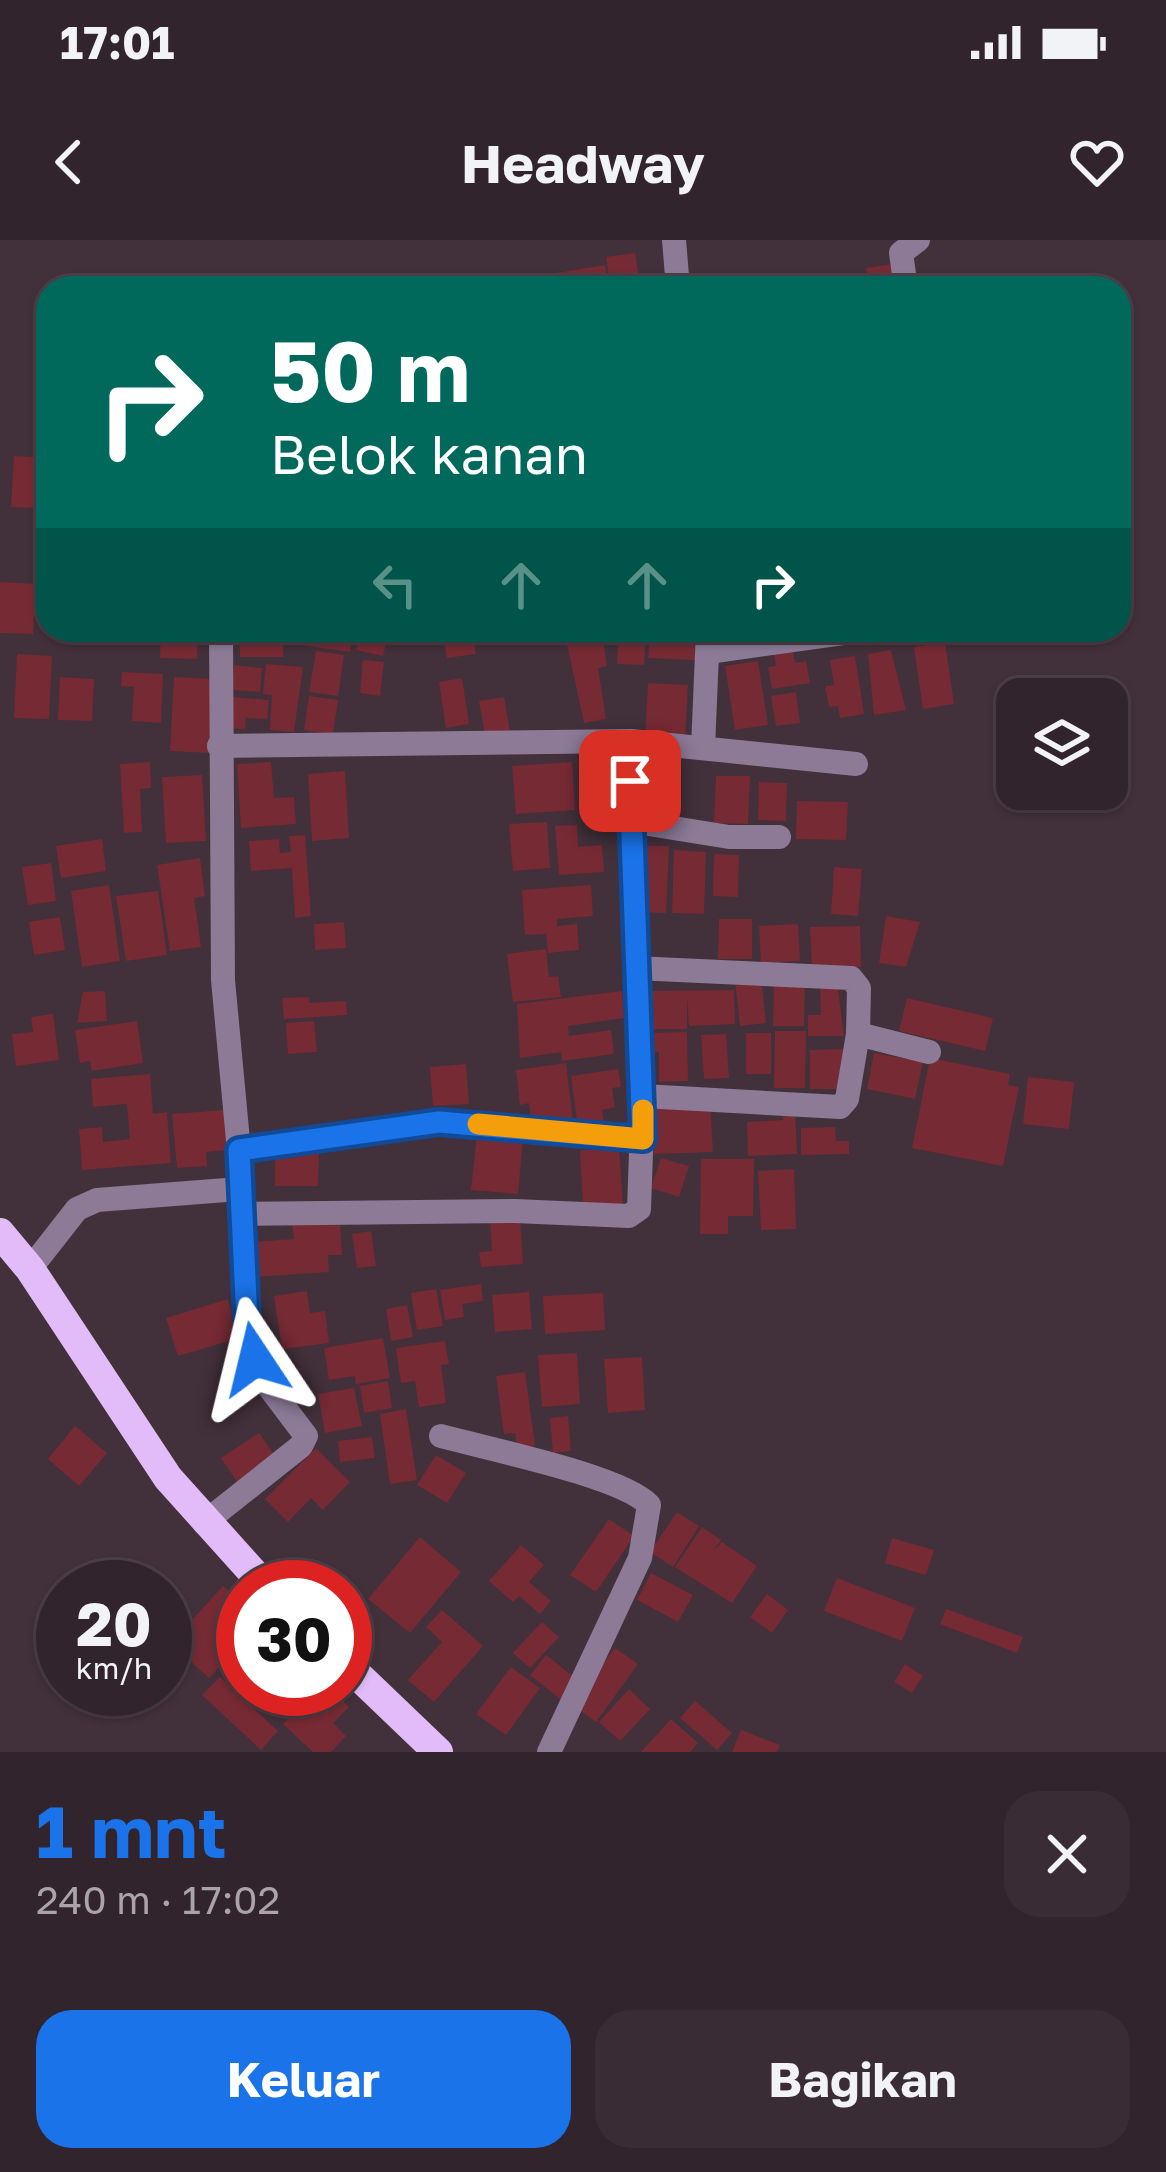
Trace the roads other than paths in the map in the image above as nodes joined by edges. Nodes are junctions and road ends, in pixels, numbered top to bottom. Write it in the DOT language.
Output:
graph roads {
  1 [pos="674,240"];
  2 [pos="918,240"];
  3 [pos="677,276"];
  4 [pos="904,276"];
  5 [pos="220,642"];
  6 [pos="708,642"];
  7 [pos="631,741"];
  8 [pos="220,746"];
  9 [pos="703,748"];
  10 [pos="856,764"];
  11 [pos="630,821"];
  12 [pos="779,837"];
  13 [pos="635,968"];
  14 [pos="858,1034"];
  15 [pos="929,1052"];
  16 [pos="643,1096"];
  17 [pos="643,1139"];
  18 [pos="239,1150"];
  19 [pos="239,1202"];
  20 [pos="0,1233"];
  21 [pos="30,1269"];
  22 [pos="441,1436"];
  23 [pos="204,1523"];
  24 [pos="240,1560"];
  25 [pos="372,1689"];
  26 [pos="438,1752"];
  27 [pos="549,1752"];
  1 -- 3 [label="street"];
  2 -- 4 [label="street"];
  5 -- 8 [label="street"];
  6 -- 9 [label="street"];
  7 -- 8 [label="street"];
  7 -- 9 [label="street"];
  7 -- 11 [label="street"];
  8 -- 18 [label="street"];
  9 -- 10 [label="street"];
  11 -- 12 [label="street"];
  11 -- 13 [label="street"];
  13 -- 14 [label="street"];
  13 -- 16 [label="street"];
  14 -- 15 [label="street"];
  14 -- 16 [label="street"];
  16 -- 17 [label="street"];
  17 -- 18 [label="street"];
  17 -- 19 [label="street"];
  18 -- 19 [label="street"];
  19 -- 21 [label="street"];
  19 -- 23 [label="street"];
  20 -- 21 [label="main road"];
  21 -- 23 [label="main road"];
  22 -- 27 [label="street"];
  23 -- 24 [label="main road"];
  25 -- 26 [label="main road"];
}
